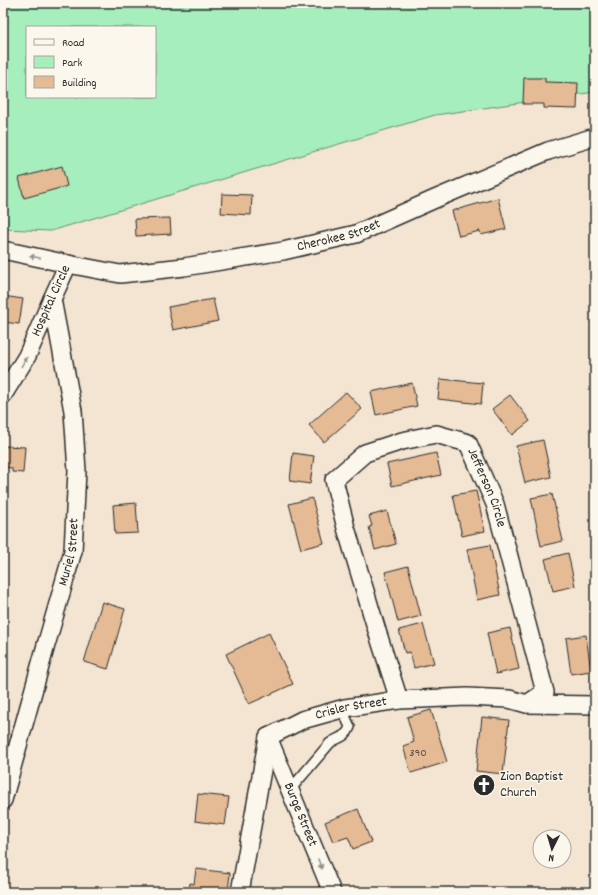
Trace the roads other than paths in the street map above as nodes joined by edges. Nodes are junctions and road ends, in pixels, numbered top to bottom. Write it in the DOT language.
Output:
graph roads {
  1 [pos="595,136"];
  2 [pos="3,250"];
  3 [pos="68,264"];
  4 [pos="52,299"];
  5 [pos="3,395"];
  6 [pos="399,700"];
  7 [pos="528,704"];
  8 [pos="595,706"];
  9 [pos="342,709"];
  10 [pos="268,737"];
  11 [pos="290,790"];
  12 [pos="3,800"];
  13 [pos="240,892"];
  14 [pos="332,892"];
  1 -- 3 [label="street, Cherokee Street"];
  3 -- 2 [label="street, Hospital Circle, one-way"];
  3 -- 4 [label="street, Hospital Circle"];
  5 -- 4 [label="street, Hospital Circle, one-way"];
  4 -- 12 [label="street, Muriel Street"];
  6 -- 7 [label="street, Crisler Street"];
  6 -- 7 [label="street, Jefferson Circle"];
  6 -- 9 [label="street, Crisler Street"];
  7 -- 8 [label="street, Crisler Street"];
  9 -- 10 [label="street, Crisler Street"];
  9 -- 11 [label="lane"];
  10 -- 11 [label="street, Burge Street"];
  10 -- 13 [label="street"];
  11 -- 14 [label="street, Burge Street, one-way"];
}
